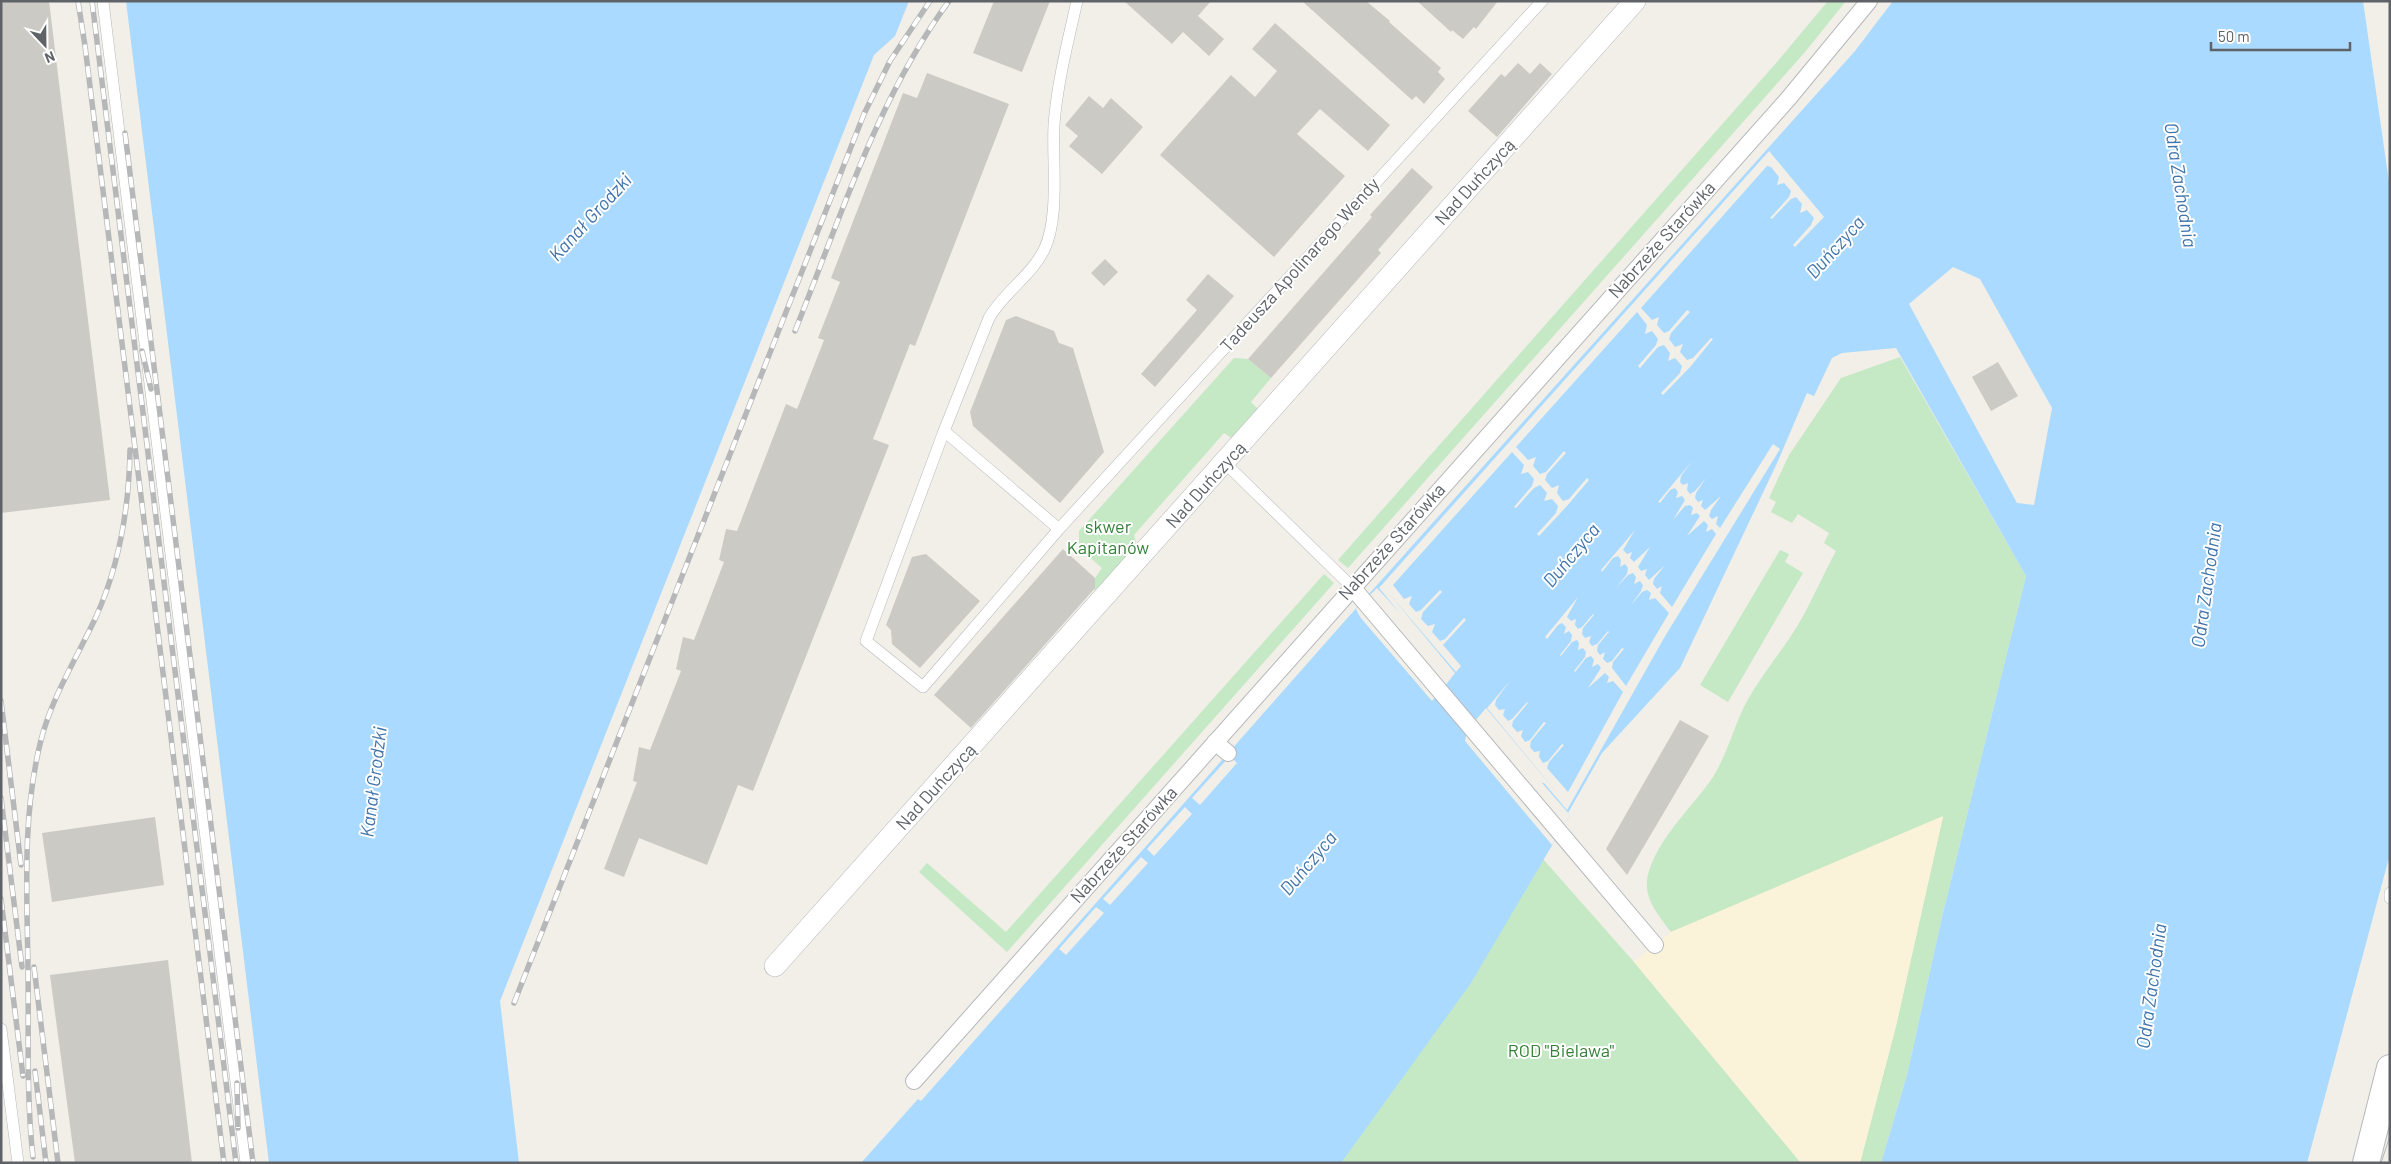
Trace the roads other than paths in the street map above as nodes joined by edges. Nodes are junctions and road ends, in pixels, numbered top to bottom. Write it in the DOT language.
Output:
graph roads {
  1 [pos="1077,1"];
  2 [pos="1542,1"];
  3 [pos="1635,1"];
  4 [pos="1869,1"];
  5 [pos="103,2"];
  6 [pos="944,431"];
  7 [pos="1225,463"];
  8 [pos="1059,529"];
  9 [pos="1352,587"];
  10 [pos="1215,742"];
  11 [pos="1228,753"];
  12 [pos="1655,945"];
  13 [pos="775,966"];
  14 [pos="1,1030"];
  15 [pos="2390,1068"];
  16 [pos="914,1082"];
  17 [pos="18,1163"];
  18 [pos="246,1163"];
  19 [pos="2366,1163"];
  1 -- 6 [label="lane"];
  2 -- 8 [label="lane, Tadeusza Apolinarego Wendy"];
  3 -- 7 [label="street, Nad Duńczycą"];
  4 -- 9 [label="street, Nabrzeże Starówka"];
  5 -- 18 [label="lane"];
  6 -- 8 [label="lane"];
  6 -- 8 [label="lane, Tadeusza Apolinarego Wendy"];
  7 -- 9 [label="lane"];
  7 -- 13 [label="street, Nad Duńczycą"];
  9 -- 10 [label="street, Nabrzeże Starówka"];
  9 -- 12 [label="street"];
  10 -- 11 [label="street"];
  10 -- 16 [label="street, Nabrzeże Starówka"];
  14 -- 17 [label="lane"];
  15 -- 19 [label="street"];
}
